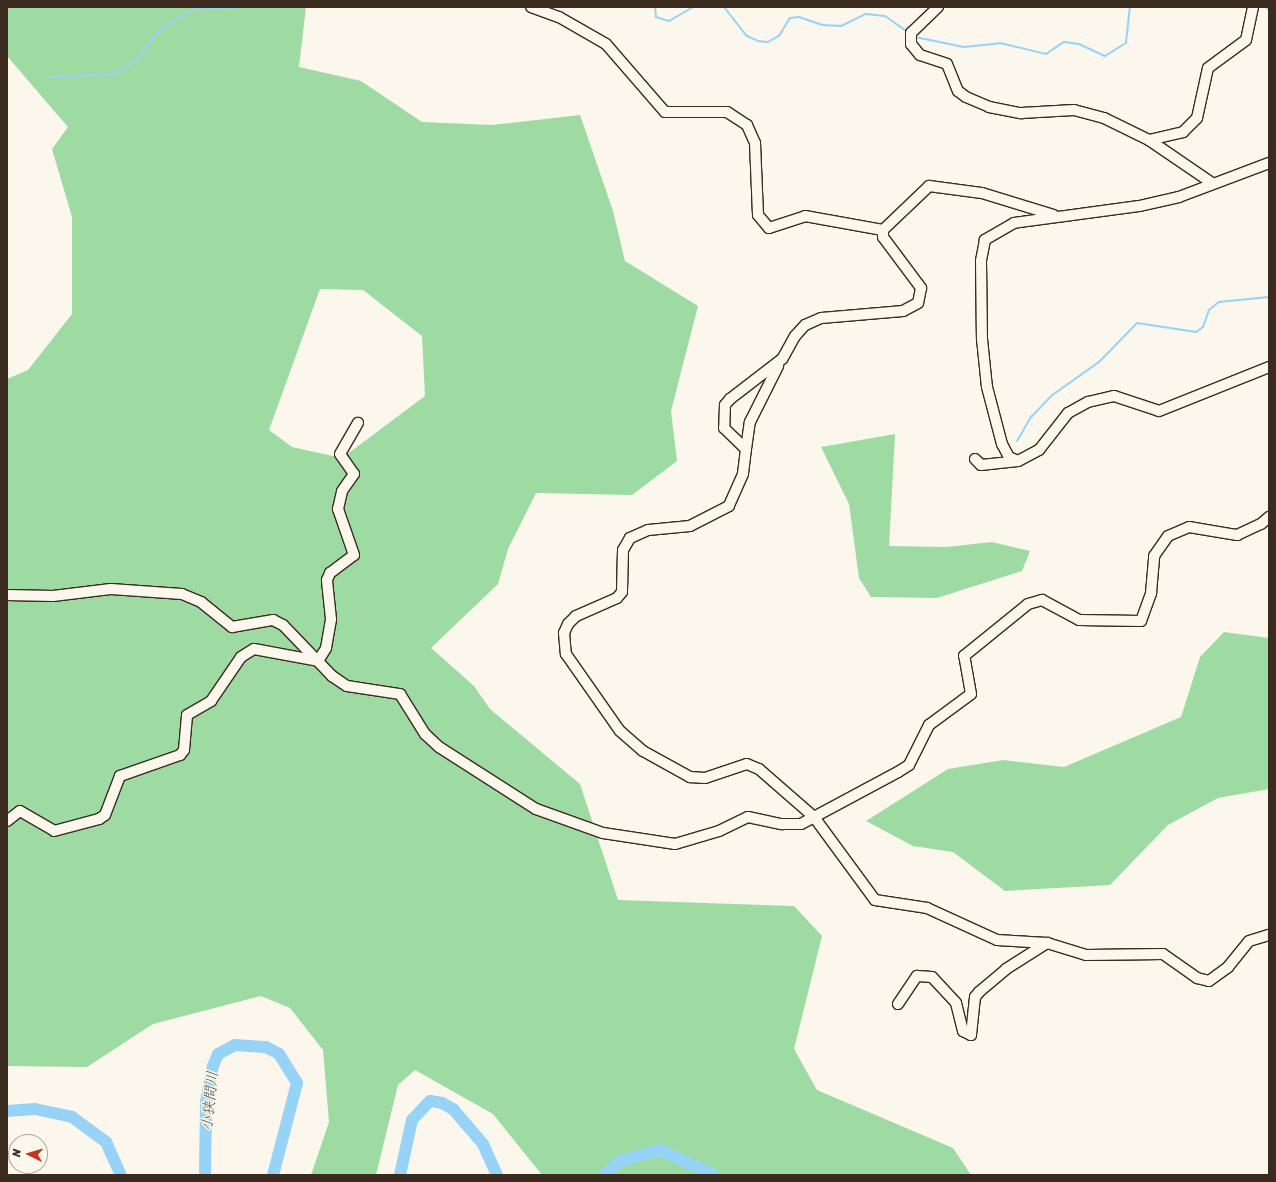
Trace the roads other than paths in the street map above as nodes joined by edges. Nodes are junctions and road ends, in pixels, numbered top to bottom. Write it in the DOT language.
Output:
graph roads {
  1 [pos="531,7"];
  2 [pos="938,7"];
  3 [pos="1253,7"];
  4 [pos="1148,140"];
  5 [pos="1269,163"];
  6 [pos="1212,183"];
  7 [pos="1056,216"];
  8 [pos="883,230"];
  9 [pos="782,359"];
  10 [pos="1269,367"];
  11 [pos="358,423"];
  12 [pos="746,449"];
  13 [pos="974,459"];
  14 [pos="1018,461"];
  15 [pos="1269,517"];
  16 [pos="7,595"];
  17 [pos="318,661"];
  18 [pos="814,817"];
  19 [pos="7,821"];
  20 [pos="1269,935"];
  21 [pos="1047,943"];
  22 [pos="898,1004"];
  1 -- 8 [label="street"];
  2 -- 4 [label="street"];
  3 -- 4 [label="street"];
  4 -- 6 [label="street"];
  5 -- 6 [label="street"];
  6 -- 7 [label="street"];
  7 -- 8 [label="street"];
  7 -- 14 [label="street"];
  8 -- 9 [label="street"];
  9 -- 12 [label="street"];
  9 -- 12 [label="street"];
  10 -- 14 [label="street"];
  11 -- 17 [label="street"];
  12 -- 18 [label="street"];
  13 -- 14 [label="street"];
  15 -- 18 [label="street"];
  16 -- 17 [label="street"];
  17 -- 18 [label="street"];
  17 -- 19 [label="street"];
  18 -- 21 [label="street"];
  20 -- 21 [label="street"];
  21 -- 22 [label="street"];
}
